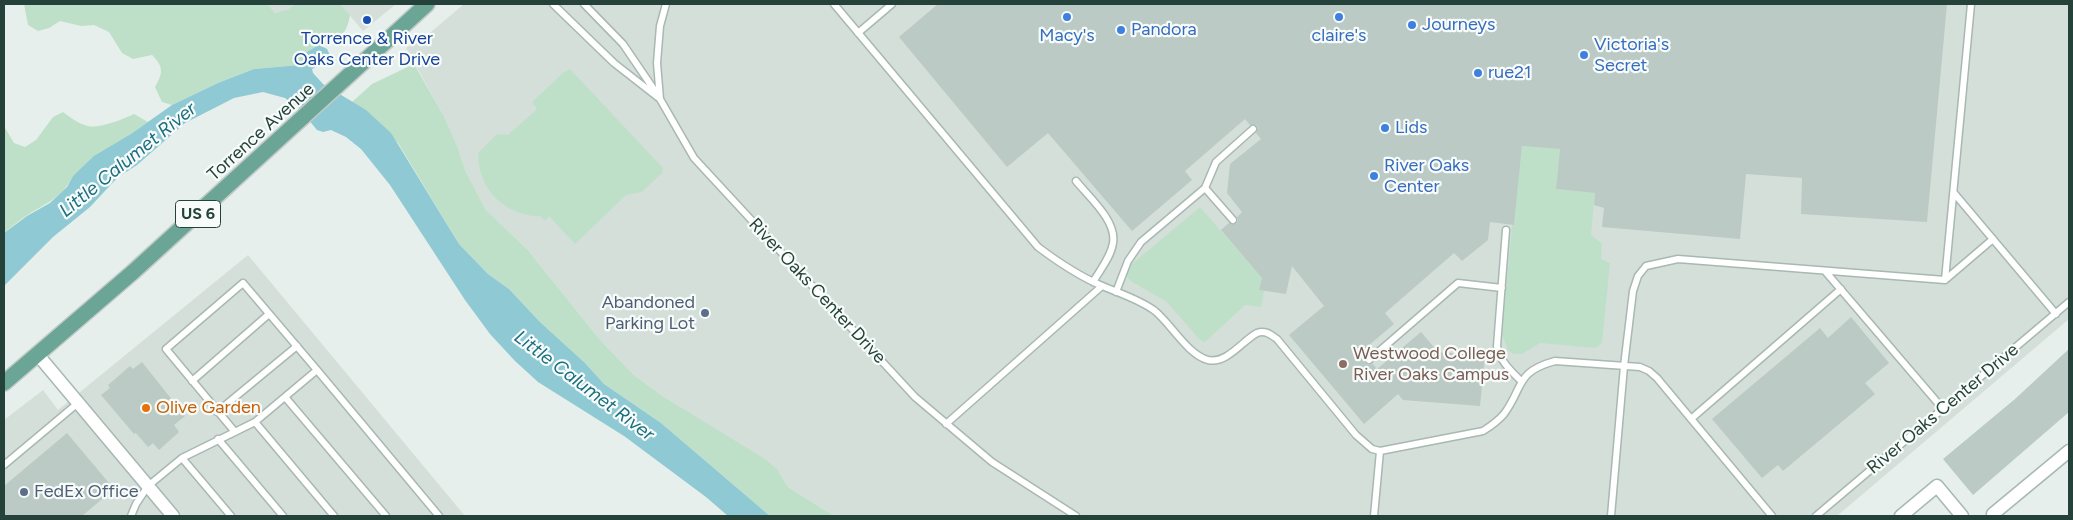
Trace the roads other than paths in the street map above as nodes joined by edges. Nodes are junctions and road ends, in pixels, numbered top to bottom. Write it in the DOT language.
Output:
graph roads {
  1 [pos="427,4"];
  2 [pos="553,4"];
  3 [pos="584,4"];
  4 [pos="666,4"];
  5 [pos="834,4"];
  6 [pos="892,4"];
  7 [pos="1971,4"];
  8 [pos="858,33"];
  9 [pos="660,99"];
  10 [pos="1254,129"];
  11 [pos="1076,181"];
  12 [pos="1205,188"];
  13 [pos="1954,193"];
  14 [pos="1233,220"];
  15 [pos="1506,230"];
  16 [pos="1993,239"];
  17 [pos="1825,271"];
  18 [pos="1945,280"];
  19 [pos="1093,282"];
  20 [pos="1102,286"];
  21 [pos="1502,288"];
  22 [pos="1841,289"];
  23 [pos="1116,292"];
  24 [pos="2069,302"];
  25 [pos="269,314"];
  26 [pos="2056,314"];
  27 [pos="297,346"];
  28 [pos="38,355"];
  29 [pos="1369,360"];
  30 [pos="1624,366"];
  31 [pos="317,370"];
  32 [pos="192,381"];
  33 [pos="1521,381"];
  34 [pos="4,383"];
  35 [pos="285,397"];
  36 [pos="78,404"];
  37 [pos="1943,409"];
  38 [pos="217,412"];
  39 [pos="1691,418"];
  40 [pos="254,422"];
  41 [pos="946,424"];
  42 [pos="235,432"];
  43 [pos="218,439"];
  44 [pos="1380,450"];
  45 [pos="2069,451"];
  46 [pos="182,458"];
  47 [pos="4,465"];
  48 [pos="148,486"];
  49 [pos="1993,514"];
  50 [pos="131,516"];
  51 [pos="173,516"];
  52 [pos="231,516"];
  53 [pos="283,516"];
  54 [pos="334,516"];
  55 [pos="386,516"];
  56 [pos="439,516"];
  57 [pos="1076,516"];
  58 [pos="1374,516"];
  59 [pos="1611,516"];
  60 [pos="1772,516"];
  61 [pos="1816,516"];
  62 [pos="1901,516"];
  63 [pos="1962,516"];
  1 -- 28 [label="main road, Torrence Avenue / US 6"];
  2 -- 9 [label="lane"];
  3 -- 9 [label="lane"];
  4 -- 9 [label="lane, River Oaks Center Drive"];
  5 -- 8 [label="lane"];
  6 -- 8 [label="lane"];
  7 -- 13 [label="lane"];
  8 -- 19 [label="lane"];
  9 -- 41 [label="lane, River Oaks Center Drive"];
  10 -- 12 [label="lane"];
  11 -- 19 [label="lane"];
  12 -- 14 [label="lane"];
  12 -- 23 [label="lane"];
  13 -- 16 [label="lane"];
  13 -- 18 [label="lane"];
  15 -- 21 [label="lane"];
  16 -- 18 [label="lane"];
  16 -- 26 [label="lane"];
  17 -- 18 [label="lane"];
  17 -- 22 [label="lane"];
  17 -- 30 [label="lane"];
  19 -- 20 [label="lane"];
  20 -- 23 [label="lane"];
  20 -- 41 [label="lane"];
  21 -- 29 [label="lane"];
  21 -- 33 [label="lane"];
  22 -- 37 [label="lane"];
  22 -- 39 [label="lane"];
  23 -- 44 [label="lane"];
  24 -- 26 [label="lane, River Oaks Center Drive"];
  25 -- 27 [label="lane"];
  25 -- 32 [label="lane"];
  25 -- 32 [label="lane"];
  26 -- 37 [label="lane, River Oaks Center Drive"];
  27 -- 31 [label="lane"];
  27 -- 38 [label="lane"];
  28 -- 34 [label="main road, Torrence Avenue / US 6"];
  28 -- 36 [label="street"];
  30 -- 33 [label="lane"];
  30 -- 39 [label="lane"];
  30 -- 59 [label="lane"];
  31 -- 35 [label="lane"];
  31 -- 56 [label="lane"];
  32 -- 38 [label="lane"];
  33 -- 44 [label="lane"];
  35 -- 40 [label="lane"];
  35 -- 55 [label="lane"];
  36 -- 47 [label="lane"];
  36 -- 48 [label="street"];
  37 -- 61 [label="lane, River Oaks Center Drive"];
  38 -- 42 [label="lane"];
  39 -- 60 [label="lane"];
  40 -- 42 [label="lane"];
  40 -- 54 [label="lane"];
  41 -- 57 [label="lane, River Oaks Center Drive"];
  42 -- 43 [label="lane"];
  43 -- 46 [label="lane"];
  43 -- 53 [label="lane"];
  44 -- 58 [label="lane"];
  45 -- 49 [label="street"];
  46 -- 48 [label="lane"];
  46 -- 52 [label="lane"];
  48 -- 50 [label="lane"];
  48 -- 51 [label="street"];
  62 -- 63 [label="street"];
}
